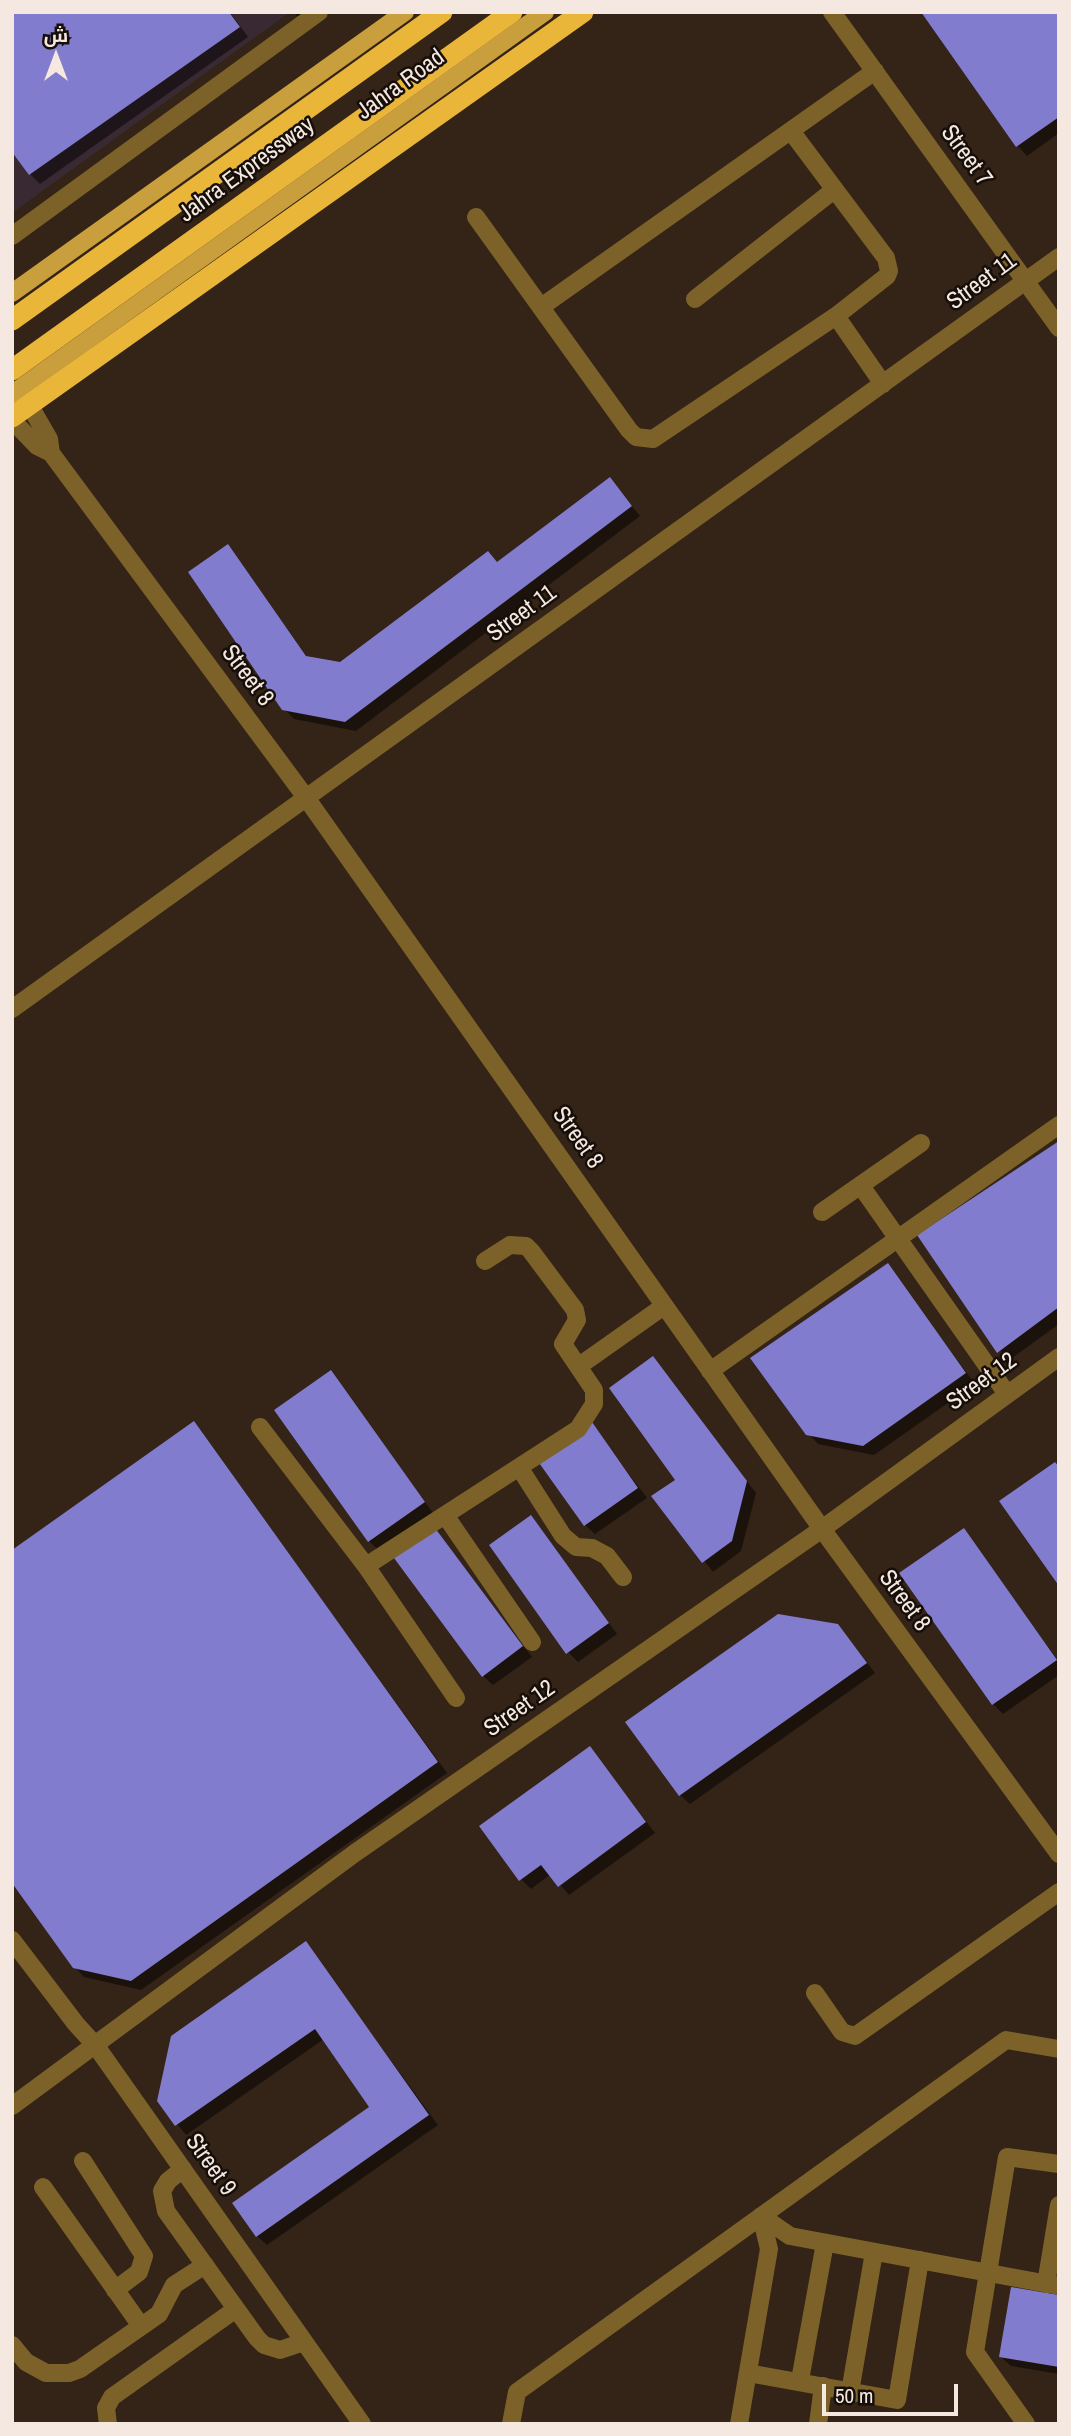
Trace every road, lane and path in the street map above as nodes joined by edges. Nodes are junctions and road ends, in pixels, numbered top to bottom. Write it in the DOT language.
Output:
graph roads {
  1 [pos="319,12"];
  2 [pos="405,12"];
  3 [pos="442,12"];
  4 [pos="512,12"];
  5 [pos="545,12"];
  6 [pos="832,12"];
  7 [pos="576,17"];
  8 [pos="875,71"];
  9 [pos="791,131"];
  10 [pos="834,190"];
  11 [pos="476,217"];
  12 [pos="12,236"];
  13 [pos="1059,257"];
  14 [pos="1025,281"];
  15 [pos="12,293"];
  16 [pos="695,299"];
  17 [pos="541,307"];
  18 [pos="836,316"];
  19 [pos="12,320"];
  20 [pos="1059,328"];
  21 [pos="15,384"];
  22 [pos="883,384"];
  23 [pos="12,419"];
  24 [pos="51,453"];
  25 [pos="307,799"];
  26 [pos="12,1009"];
  27 [pos="1059,1125"];
  28 [pos="921,1143"];
  29 [pos="861,1186"];
  30 [pos="822,1212"];
  31 [pos="897,1240"];
  32 [pos="485,1261"];
  33 [pos="664,1306"];
  34 [pos="1059,1357"];
  35 [pos="579,1366"];
  36 [pos="710,1371"];
  37 [pos="1007,1394"];
  38 [pos="260,1427"];
  39 [pos="519,1467"];
  40 [pos="445,1515"];
  41 [pos="821,1528"];
  42 [pos="366,1566"];
  43 [pos="624,1577"];
  44 [pos="532,1642"];
  45 [pos="456,1698"];
  46 [pos="1059,1854"];
  47 [pos="1059,1892"];
  48 [pos="12,1940"];
  49 [pos="815,1993"];
  50 [pos="96,2046"];
  51 [pos="1059,2049"];
  52 [pos="12,2106"];
  53 [pos="83,2161"];
  54 [pos="1059,2164"];
  55 [pos="183,2169"];
  56 [pos="43,2187"];
  57 [pos="1059,2205"];
  58 [pos="761,2217"];
  59 [pos="825,2243"];
  60 [pos="874,2252"];
  61 [pos="920,2260"];
  62 [pos="205,2265"];
  63 [pos="986,2273"];
  64 [pos="1053,2285"];
  65 [pos="115,2290"];
  66 [pos="236,2309"];
  67 [pos="141,2326"];
  68 [pos="304,2342"];
  69 [pos="12,2346"];
  70 [pos="748,2373"];
  71 [pos="800,2380"];
  72 [pos="823,2386"];
  73 [pos="850,2392"];
  74 [pos="108,2424"];
  75 [pos="362,2424"];
  76 [pos="511,2424"];
  77 [pos="739,2424"];
  78 [pos="818,2424"];
  79 [pos="1026,2424"];
  1 -- 12 [label="street"];
  2 -- 15 [label="main road"];
  3 -- 19 [label="highway, Jahra Expressway"];
  4 -- 21 [label="highway, Jahra Expressway"];
  5 -- 21 [label="main road, Jahra Road"];
  6 -- 8 [label="street, Street 7"];
  7 -- 23 [label="highway"];
  8 -- 9 [label="street"];
  8 -- 14 [label="street, Street 7"];
  9 -- 10 [label="street"];
  9 -- 17 [label="street"];
  10 -- 16 [label="street"];
  10 -- 18 [label="street"];
  11 -- 17 [label="street"];
  13 -- 14 [label="street, Street 11"];
  14 -- 20 [label="street, Street 7"];
  14 -- 22 [label="street, Street 11"];
  17 -- 18 [label="street"];
  18 -- 22 [label="street"];
  21 -- 24 [label="street, Street 8"];
  22 -- 25 [label="street, Street 11"];
  23 -- 24 [label="street, Street 8"];
  24 -- 25 [label="street, Street 8"];
  25 -- 26 [label="street, Street 11"];
  25 -- 33 [label="street, Street 8"];
  27 -- 31 [label="street"];
  28 -- 29 [label="street"];
  29 -- 30 [label="street"];
  29 -- 31 [label="street"];
  31 -- 36 [label="street"];
  31 -- 37 [label="street"];
  32 -- 35 [label="street"];
  33 -- 35 [label="street"];
  33 -- 36 [label="street, Street 8"];
  34 -- 37 [label="street, Street 12"];
  35 -- 39 [label="street"];
  36 -- 41 [label="street, Street 8"];
  37 -- 41 [label="street, Street 12"];
  38 -- 42 [label="street"];
  39 -- 40 [label="street"];
  39 -- 43 [label="street"];
  40 -- 42 [label="street"];
  40 -- 44 [label="street"];
  41 -- 46 [label="street, Street 8"];
  41 -- 50 [label="street, Street 12"];
  42 -- 45 [label="street"];
  47 -- 49 [label="street"];
  48 -- 50 [label="street, Street 9"];
  50 -- 52 [label="street, Street 12"];
  50 -- 55 [label="street, Street 9"];
  51 -- 58 [label="street"];
  53 -- 65 [label="street"];
  54 -- 63 [label="street"];
  55 -- 62 [label="street"];
  55 -- 68 [label="street, Street 9"];
  56 -- 65 [label="street"];
  57 -- 64 [label="street"];
  58 -- 59 [label="street"];
  58 -- 70 [label="street"];
  58 -- 76 [label="street"];
  59 -- 60 [label="street"];
  59 -- 71 [label="street"];
  60 -- 61 [label="street"];
  60 -- 73 [label="street"];
  61 -- 63 [label="street"];
  61 -- 73 [label="street"];
  62 -- 66 [label="street"];
  62 -- 67 [label="street"];
  63 -- 64 [label="street"];
  63 -- 79 [label="street"];
  65 -- 67 [label="street"];
  66 -- 68 [label="street"];
  66 -- 74 [label="street"];
  67 -- 69 [label="street"];
  68 -- 75 [label="street, Street 9"];
  70 -- 71 [label="street"];
  70 -- 77 [label="street"];
  71 -- 72 [label="street"];
  72 -- 73 [label="street"];
  72 -- 78 [label="street"];
}
